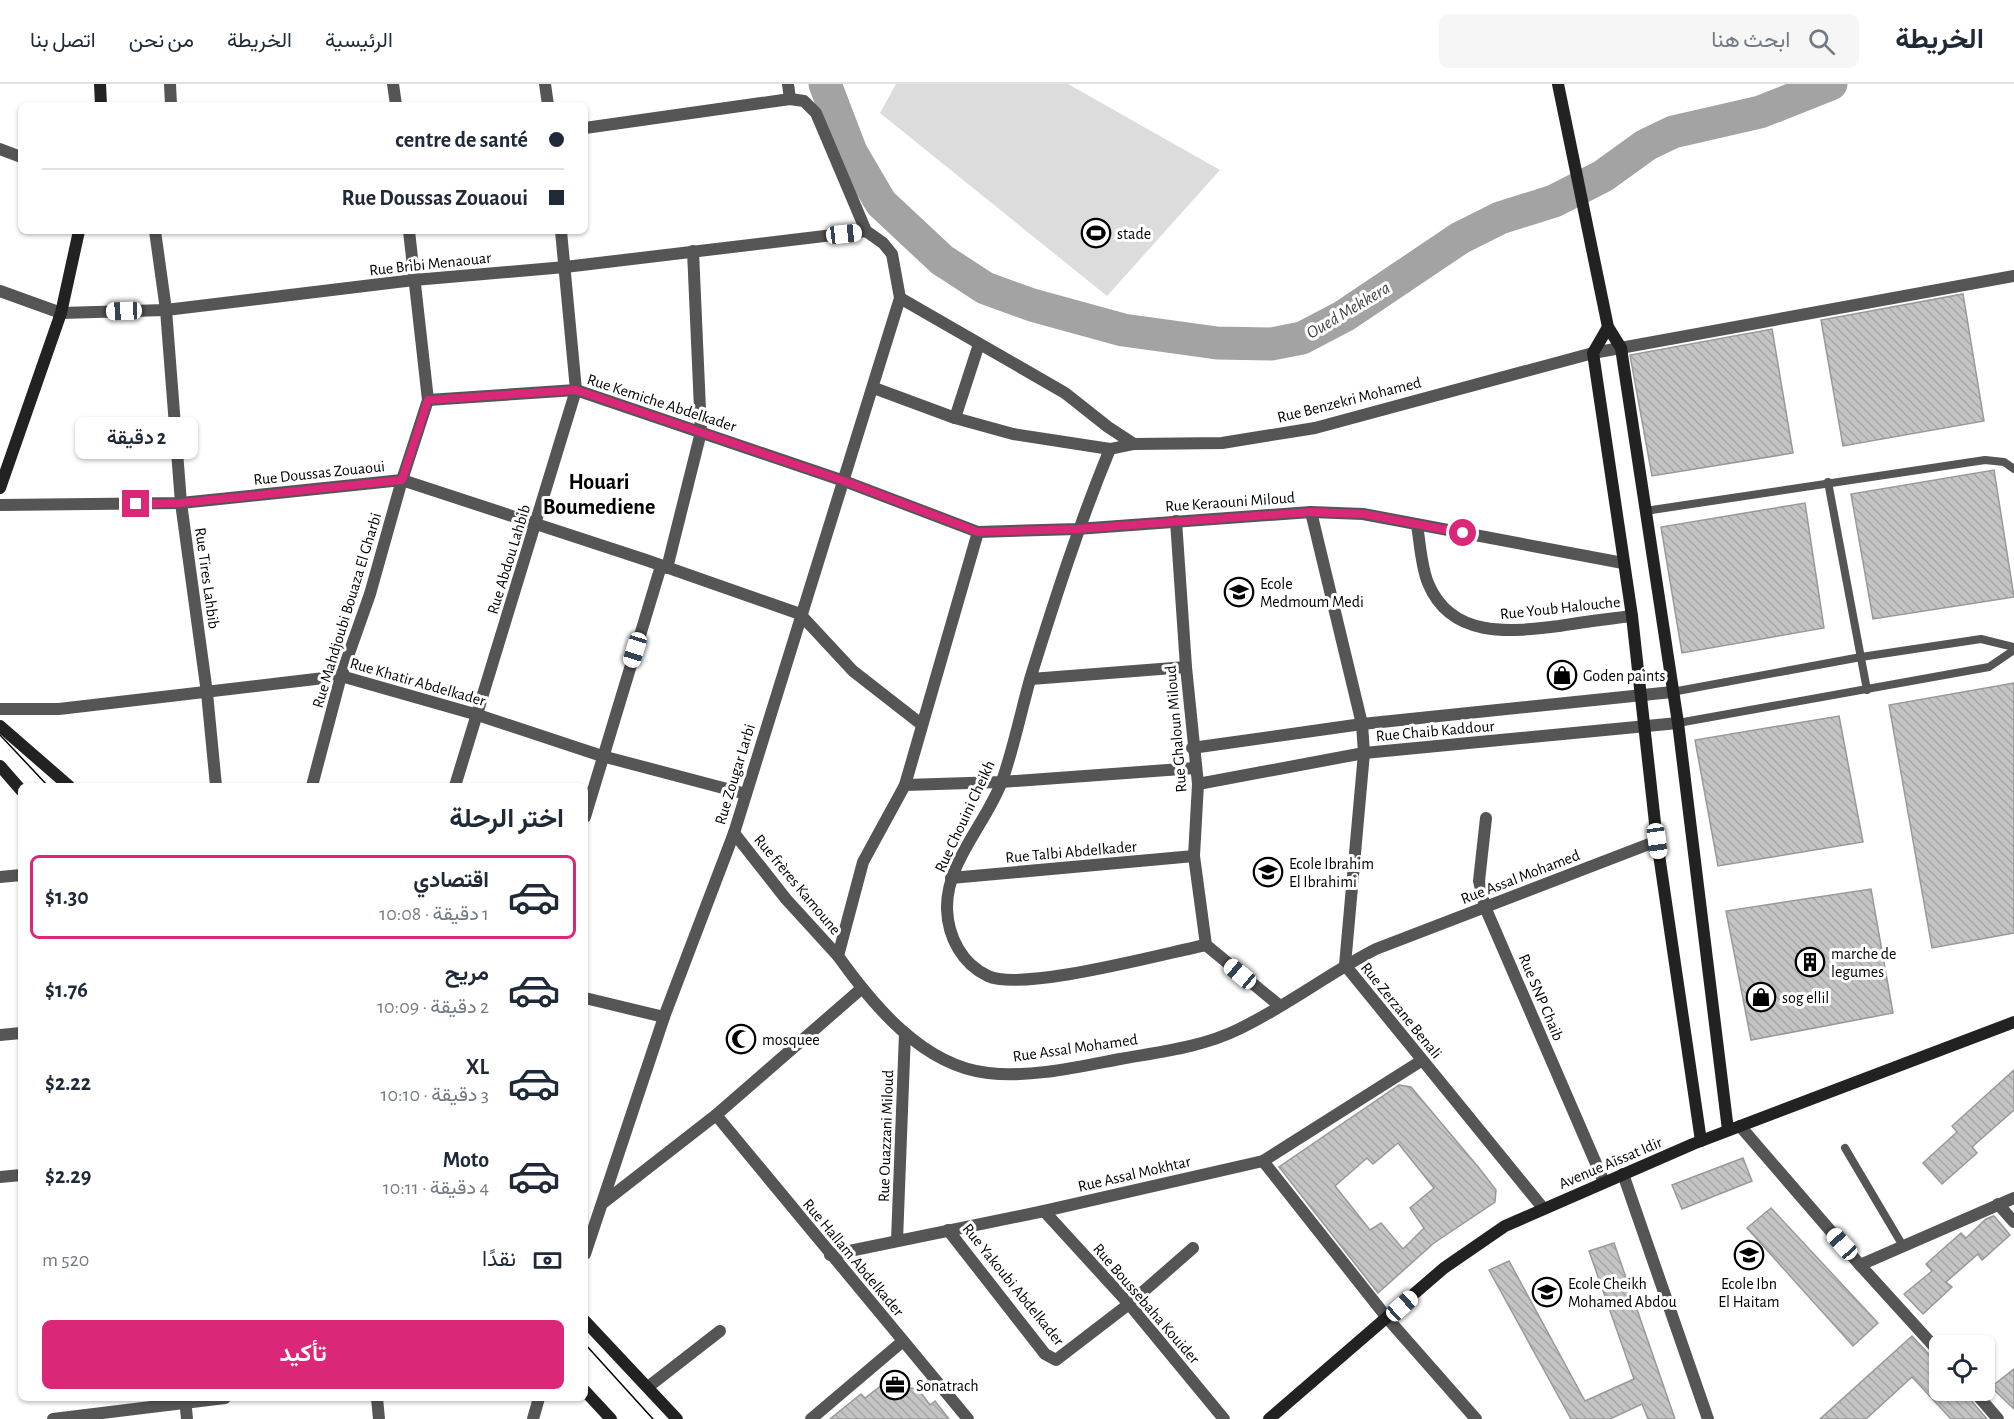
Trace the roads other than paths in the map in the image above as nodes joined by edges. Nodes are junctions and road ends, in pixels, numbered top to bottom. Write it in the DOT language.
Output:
graph roads {
  1 [pos="100,84"];
  2 [pos="170,84"];
  3 [pos="393,84"];
  4 [pos="545,84"];
  5 [pos="788,84"];
  6 [pos="1558,84"];
  7 [pos="790,99"];
  8 [pos="101,102"];
  9 [pos="171,102"];
  10 [pos="396,102"];
  11 [pos="548,102"];
  12 [pos="588,128"];
  13 [pos="0,148"];
  14 [pos="18,156"];
  15 [pos="866,231"];
  16 [pos="78,234"];
  17 [pos="155,234"];
  18 [pos="409,234"];
  19 [pos="561,234"];
  20 [pos="693,250"];
  21 [pos="565,267"];
  22 [pos="2014,276"];
  23 [pos="414,280"];
  24 [pos="0,291"];
  25 [pos="900,298"];
  26 [pos="166,310"];
  27 [pos="61,313"];
  28 [pos="1608,327"];
  29 [pos="979,344"];
  30 [pos="1621,348"];
  31 [pos="1593,353"];
  32 [pos="874,388"];
  33 [pos="576,390"];
  34 [pos="428,400"];
  35 [pos="955,418"];
  36 [pos="701,432"];
  37 [pos="1134,444"];
  38 [pos="1110,449"];
  39 [pos="2014,469"];
  40 [pos="402,480"];
  41 [pos="844,481"];
  42 [pos="1828,482"];
  43 [pos="0,488"];
  44 [pos="181,503"];
  45 [pos="0,505"];
  46 [pos="1645,511"];
  47 [pos="1311,512"];
  48 [pos="1176,521"];
  49 [pos="536,524"];
  50 [pos="1417,525"];
  51 [pos="1077,529"];
  52 [pos="978,532"];
  53 [pos="1623,562"];
  54 [pos="664,567"];
  55 [pos="800,614"];
  56 [pos="1632,616"];
  57 [pos="2014,649"];
  58 [pos="1862,657"];
  59 [pos="1185,667"];
  60 [pos="341,676"];
  61 [pos="1031,679"];
  62 [pos="1867,690"];
  63 [pos="1672,692"];
  64 [pos="207,693"];
  65 [pos="1642,696"];
  66 [pos="0,709"];
  67 [pos="478,715"];
  68 [pos="1678,723"];
  69 [pos="921,724"];
  70 [pos="1362,724"];
  71 [pos="0,726"];
  72 [pos="1646,728"];
  73 [pos="1192,748"];
  74 [pos="1364,753"];
  75 [pos="602,756"];
  76 [pos="0,766"];
  77 [pos="1195,768"];
  78 [pos="1001,782"];
  79 [pos="66,783"];
  80 [pos="216,783"];
  81 [pos="313,783"];
  82 [pos="456,783"];
  83 [pos="1198,784"];
  84 [pos="905,785"];
  85 [pos="18,787"];
  86 [pos="746,794"];
  87 [pos="588,806"];
  88 [pos="1486,818"];
  89 [pos="734,833"];
  90 [pos="1657,841"];
  91 [pos="1194,856"];
  92 [pos="18,875"];
  93 [pos="0,877"];
  94 [pos="951,878"];
  95 [pos="1485,907"];
  96 [pos="1206,945"];
  97 [pos="838,956"];
  98 [pos="1345,964"];
  99 [pos="861,989"];
  100 [pos="588,999"];
  101 [pos="1280,1006"];
  102 [pos="664,1017"];
  103 [pos="2014,1022"];
  104 [pos="18,1033"];
  105 [pos="905,1034"];
  106 [pos="0,1035"];
  107 [pos="1421,1061"];
  108 [pos="716,1115"];
  109 [pos="1734,1128"];
  110 [pos="1701,1141"];
  111 [pos="1845,1148"];
  112 [pos="1263,1161"];
  113 [pos="1623,1174"];
  114 [pos="18,1175"];
  115 [pos="0,1177"];
  116 [pos="1604,1182"];
  117 [pos="2014,1198"];
  118 [pos="603,1203"];
  119 [pos="1998,1204"];
  120 [pos="1543,1208"];
  121 [pos="1044,1211"];
  122 [pos="2014,1222"];
  123 [pos="948,1230"];
  124 [pos="897,1240"];
  125 [pos="588,1246"];
  126 [pos="1903,1246"];
  127 [pos="1193,1248"];
  128 [pos="830,1255"];
  129 [pos="1860,1265"];
  130 [pos="1129,1304"];
  131 [pos="1388,1319"];
  132 [pos="588,1324"];
  133 [pos="720,1331"];
  134 [pos="903,1341"];
  135 [pos="1929,1341"];
  136 [pos="648,1387"];
  137 [pos="588,1394"];
  138 [pos="178,1401"];
  139 [pos="185,1401"];
  140 [pos="377,1401"];
  141 [pos="538,1401"];
  142 [pos="1982,1401"];
  143 [pos="53,1419"];
  144 [pos="187,1419"];
  145 [pos="379,1419"];
  146 [pos="533,1419"];
  147 [pos="611,1419"];
  148 [pos="676,1419"];
  149 [pos="810,1419"];
  150 [pos="968,1419"];
  151 [pos="1224,1419"];
  152 [pos="1269,1419"];
  153 [pos="1475,1419"];
  154 [pos="1708,1419"];
  155 [pos="1998,1419"];
  1 -- 8 [label="street"];
  2 -- 9 [label="street"];
  3 -- 10 [label="street"];
  4 -- 11 [label="street"];
  5 -- 7 [label="street"];
  6 -- 28 [label="street"];
  7 -- 12 [label="street"];
  7 -- 15 [label="street"];
  13 -- 14 [label="street"];
  15 -- 20 [label="street, Rue Bribi Menaouar"];
  15 -- 25 [label="street"];
  16 -- 27 [label="street"];
  17 -- 26 [label="street, Rue Tires Lahbib"];
  18 -- 23 [label="street, Rue Mahdjoubi Bouaza El Gharbi"];
  19 -- 21 [label="street, Rue Abdou Lahbib"];
  20 -- 21 [label="street, Rue Bribi Menaouar"];
  20 -- 36 [label="street"];
  21 -- 23 [label="street, Rue Bribi Menaouar"];
  21 -- 33 [label="street, Rue Abdou Lahbib"];
  22 -- 30 [label="street, Rue Benzekri Mohamed"];
  23 -- 26 [label="street, Rue Bribi Menaouar"];
  23 -- 34 [label="street, Rue Mahdjoubi Bouaza El Gharbi"];
  24 -- 27 [label="street, Rue Bribi Menaouar"];
  25 -- 29 [label="street"];
  25 -- 32 [label="street, Rue Zougar Larbi"];
  26 -- 27 [label="street, Rue Bribi Menaouar"];
  26 -- 44 [label="street, Rue Tires Lahbib"];
  27 -- 43 [label="street"];
  28 -- 30 [label="street"];
  28 -- 31 [label="street"];
  29 -- 35 [label="street"];
  29 -- 37 [label="street"];
  30 -- 31 [label="street, Rue Benzekri Mohamed"];
  30 -- 46 [label="street"];
  31 -- 37 [label="street, Rue Benzekri Mohamed"];
  31 -- 53 [label="street"];
  32 -- 35 [label="street, Rue Benzekri Mohamed"];
  32 -- 41 [label="street, Rue Zougar Larbi"];
  33 -- 34 [label="street, Rue Kemiche Abdelkader"];
  33 -- 36 [label="street, Rue Kemiche Abdelkader"];
  33 -- 49 [label="street, Rue Abdou Lahbib"];
  34 -- 40 [label="street, Rue Mahdjoubi Bouaza El Gharbi"];
  35 -- 38 [label="street, Rue Benzekri Mohamed"];
  36 -- 41 [label="street, Rue Kemiche Abdelkader"];
  36 -- 54 [label="street"];
  37 -- 38 [label="street, Rue Benzekri Mohamed"];
  38 -- 51 [label="street, Rue Chouini Cheikh"];
  39 -- 42 [label="lane"];
  40 -- 44 [label="street, Rue Doussas Zouaoui"];
  40 -- 49 [label="street, Rue Doussas Zouaoui"];
  40 -- 60 [label="street, Rue Mahdjoubi Bouaza El Gharbi"];
  41 -- 52 [label="street, Rue Keraouni Miloud"];
  41 -- 55 [label="street, Rue Zougar Larbi"];
  42 -- 46 [label="lane"];
  42 -- 58 [label="lane"];
  44 -- 45 [label="street, Rue Doussas Zouaoui"];
  44 -- 64 [label="street, Rue Tires Lahbib"];
  46 -- 63 [label="street"];
  47 -- 48 [label="street, Rue Keraouni Miloud"];
  47 -- 50 [label="street, Rue Keraouni Miloud"];
  47 -- 70 [label="street, Rue Zerzane Benali"];
  48 -- 51 [label="street, Rue Keraouni Miloud"];
  48 -- 59 [label="street, Rue Ghaloun Miloud"];
  49 -- 54 [label="street, Rue Doussas Zouaoui"];
  49 -- 67 [label="street, Rue Abdou Lahbib"];
  50 -- 53 [label="street, Rue Keraouni Miloud"];
  50 -- 56 [label="street, Rue Youb Halouche"];
  51 -- 52 [label="street, Rue Keraouni Miloud"];
  51 -- 61 [label="street, Rue Chouini Cheikh"];
  52 -- 69 [label="street"];
  53 -- 56 [label="street"];
  54 -- 55 [label="street, Rue Doussas Zouaoui"];
  54 -- 75 [label="street"];
  55 -- 69 [label="street"];
  55 -- 86 [label="street, Rue Zougar Larbi"];
  56 -- 65 [label="street"];
  57 -- 58 [label="lane"];
  57 -- 62 [label="lane"];
  58 -- 62 [label="lane"];
  58 -- 63 [label="lane"];
  59 -- 61 [label="street"];
  59 -- 73 [label="street, Rue Ghaloun Miloud"];
  60 -- 64 [label="street, Rue Khatir Abdelkader"];
  60 -- 67 [label="street, Rue Khatir Abdelkader"];
  60 -- 81 [label="street, Rue Mahdjoubi Bouaza El Gharbi"];
  61 -- 78 [label="street, Rue Chouini Cheikh"];
  62 -- 68 [label="lane"];
  63 -- 65 [label="street"];
  63 -- 68 [label="street"];
  64 -- 66 [label="street, Rue Khatir Abdelkader"];
  64 -- 80 [label="street, Rue Tires Lahbib"];
  65 -- 70 [label="street"];
  65 -- 72 [label="street"];
  67 -- 75 [label="street, Rue Khatir Abdelkader"];
  67 -- 82 [label="street, Rue Abdou Lahbib"];
  68 -- 72 [label="street, Rue Chaib Kaddour"];
  68 -- 109 [label="street"];
  69 -- 84 [label="street"];
  70 -- 73 [label="street"];
  70 -- 74 [label="street, Rue Zerzane Benali"];
  71 -- 79 [label="street"];
  72 -- 74 [label="street, Rue Chaib Kaddour"];
  72 -- 90 [label="street"];
  73 -- 77 [label="street, Rue Ghaloun Miloud"];
  74 -- 83 [label="street, Rue Chaib Kaddour"];
  74 -- 98 [label="street, Rue Zerzane Benali"];
  75 -- 86 [label="street, Rue Khatir Abdelkader"];
  75 -- 87 [label="street"];
  76 -- 85 [label="street"];
  77 -- 78 [label="street"];
  77 -- 83 [label="street, Rue Ghaloun Miloud"];
  78 -- 84 [label="street"];
  78 -- 94 [label="street, Rue Chouini Cheikh"];
  83 -- 91 [label="street, Rue Ghaloun Miloud"];
  84 -- 97 [label="street"];
  86 -- 89 [label="street, Rue Zougar Larbi"];
  88 -- 95 [label="street, Rue SNP Chaib"];
  89 -- 97 [label="street, Rue frères Kamoune"];
  89 -- 102 [label="street, Rue Zougar Larbi"];
  90 -- 95 [label="street, Rue Assal Mohamed"];
  90 -- 110 [label="street"];
  91 -- 94 [label="street, Rue Talbi Abdelkader"];
  91 -- 96 [label="street, Rue Ghaloun Miloud"];
  92 -- 93 [label="street"];
  94 -- 96 [label="street, Rue Chouini Cheikh"];
  95 -- 98 [label="street, Rue Assal Mohamed"];
  95 -- 116 [label="street, Rue SNP Chaib"];
  96 -- 101 [label="street"];
  97 -- 99 [label="street, Rue Assal Mohamed"];
  98 -- 101 [label="street, Rue Assal Mohamed"];
  98 -- 107 [label="street, Rue Zerzane Benali"];
  99 -- 105 [label="street, Rue Assal Mohamed"];
  99 -- 108 [label="street"];
  100 -- 102 [label="street"];
  101 -- 105 [label="street, Rue Assal Mohamed"];
  102 -- 118 [label="street, Rue Zougar Larbi"];
  103 -- 109 [label="street, Avenue Aïssat Idir"];
  104 -- 106 [label="street"];
  105 -- 124 [label="street, Rue Ouazzani Miloud"];
  107 -- 112 [label="street, Rue Assal Mokhtar"];
  107 -- 120 [label="street, Rue Zerzane Benali"];
  108 -- 118 [label="street"];
  108 -- 128 [label="street, Rue Hallam Abdelkader"];
  109 -- 110 [label="street, Avenue Aïssat Idir"];
  109 -- 129 [label="street"];
  110 -- 113 [label="street, Avenue Aïssat Idir"];
  111 -- 126 [label="lane"];
  112 -- 121 [label="street, Rue Assal Mokhtar"];
  112 -- 131 [label="street"];
  113 -- 116 [label="street, Avenue Aïssat Idir"];
  113 -- 154 [label="street"];
  114 -- 115 [label="street"];
  116 -- 120 [label="street, Avenue Aïssat Idir"];
  117 -- 119 [label="street"];
  118 -- 125 [label="street, Rue Zougar Larbi"];
  119 -- 122 [label="street"];
  119 -- 126 [label="street"];
  120 -- 131 [label="street, Avenue Aïssat Idir"];
  121 -- 123 [label="street, Rue Assal Mokhtar"];
  121 -- 130 [label="street, Rue Boussebaha Kouider"];
  123 -- 124 [label="street, Rue Assal Mokhtar"];
  123 -- 130 [label="street, Rue Yakoubi Abdelkader"];
  124 -- 128 [label="street, Rue Assal Mokhtar"];
  126 -- 129 [label="street"];
  127 -- 130 [label="street, Rue Yakoubi Abdelkader"];
  128 -- 134 [label="street, Rue Hallam Abdelkader"];
  129 -- 135 [label="street"];
  130 -- 151 [label="street, Rue Boussebaha Kouider"];
  131 -- 152 [label="street, Avenue Aïssat Idir"];
  131 -- 153 [label="street"];
  132 -- 136 [label="street"];
  133 -- 136 [label="street"];
  134 -- 149 [label="street"];
  134 -- 150 [label="street, Rue Hallam Abdelkader"];
  136 -- 148 [label="street"];
  137 -- 147 [label="street"];
  138 -- 143 [label="street"];
  139 -- 144 [label="street"];
  140 -- 145 [label="street"];
  141 -- 146 [label="street"];
  142 -- 155 [label="street"];
}
